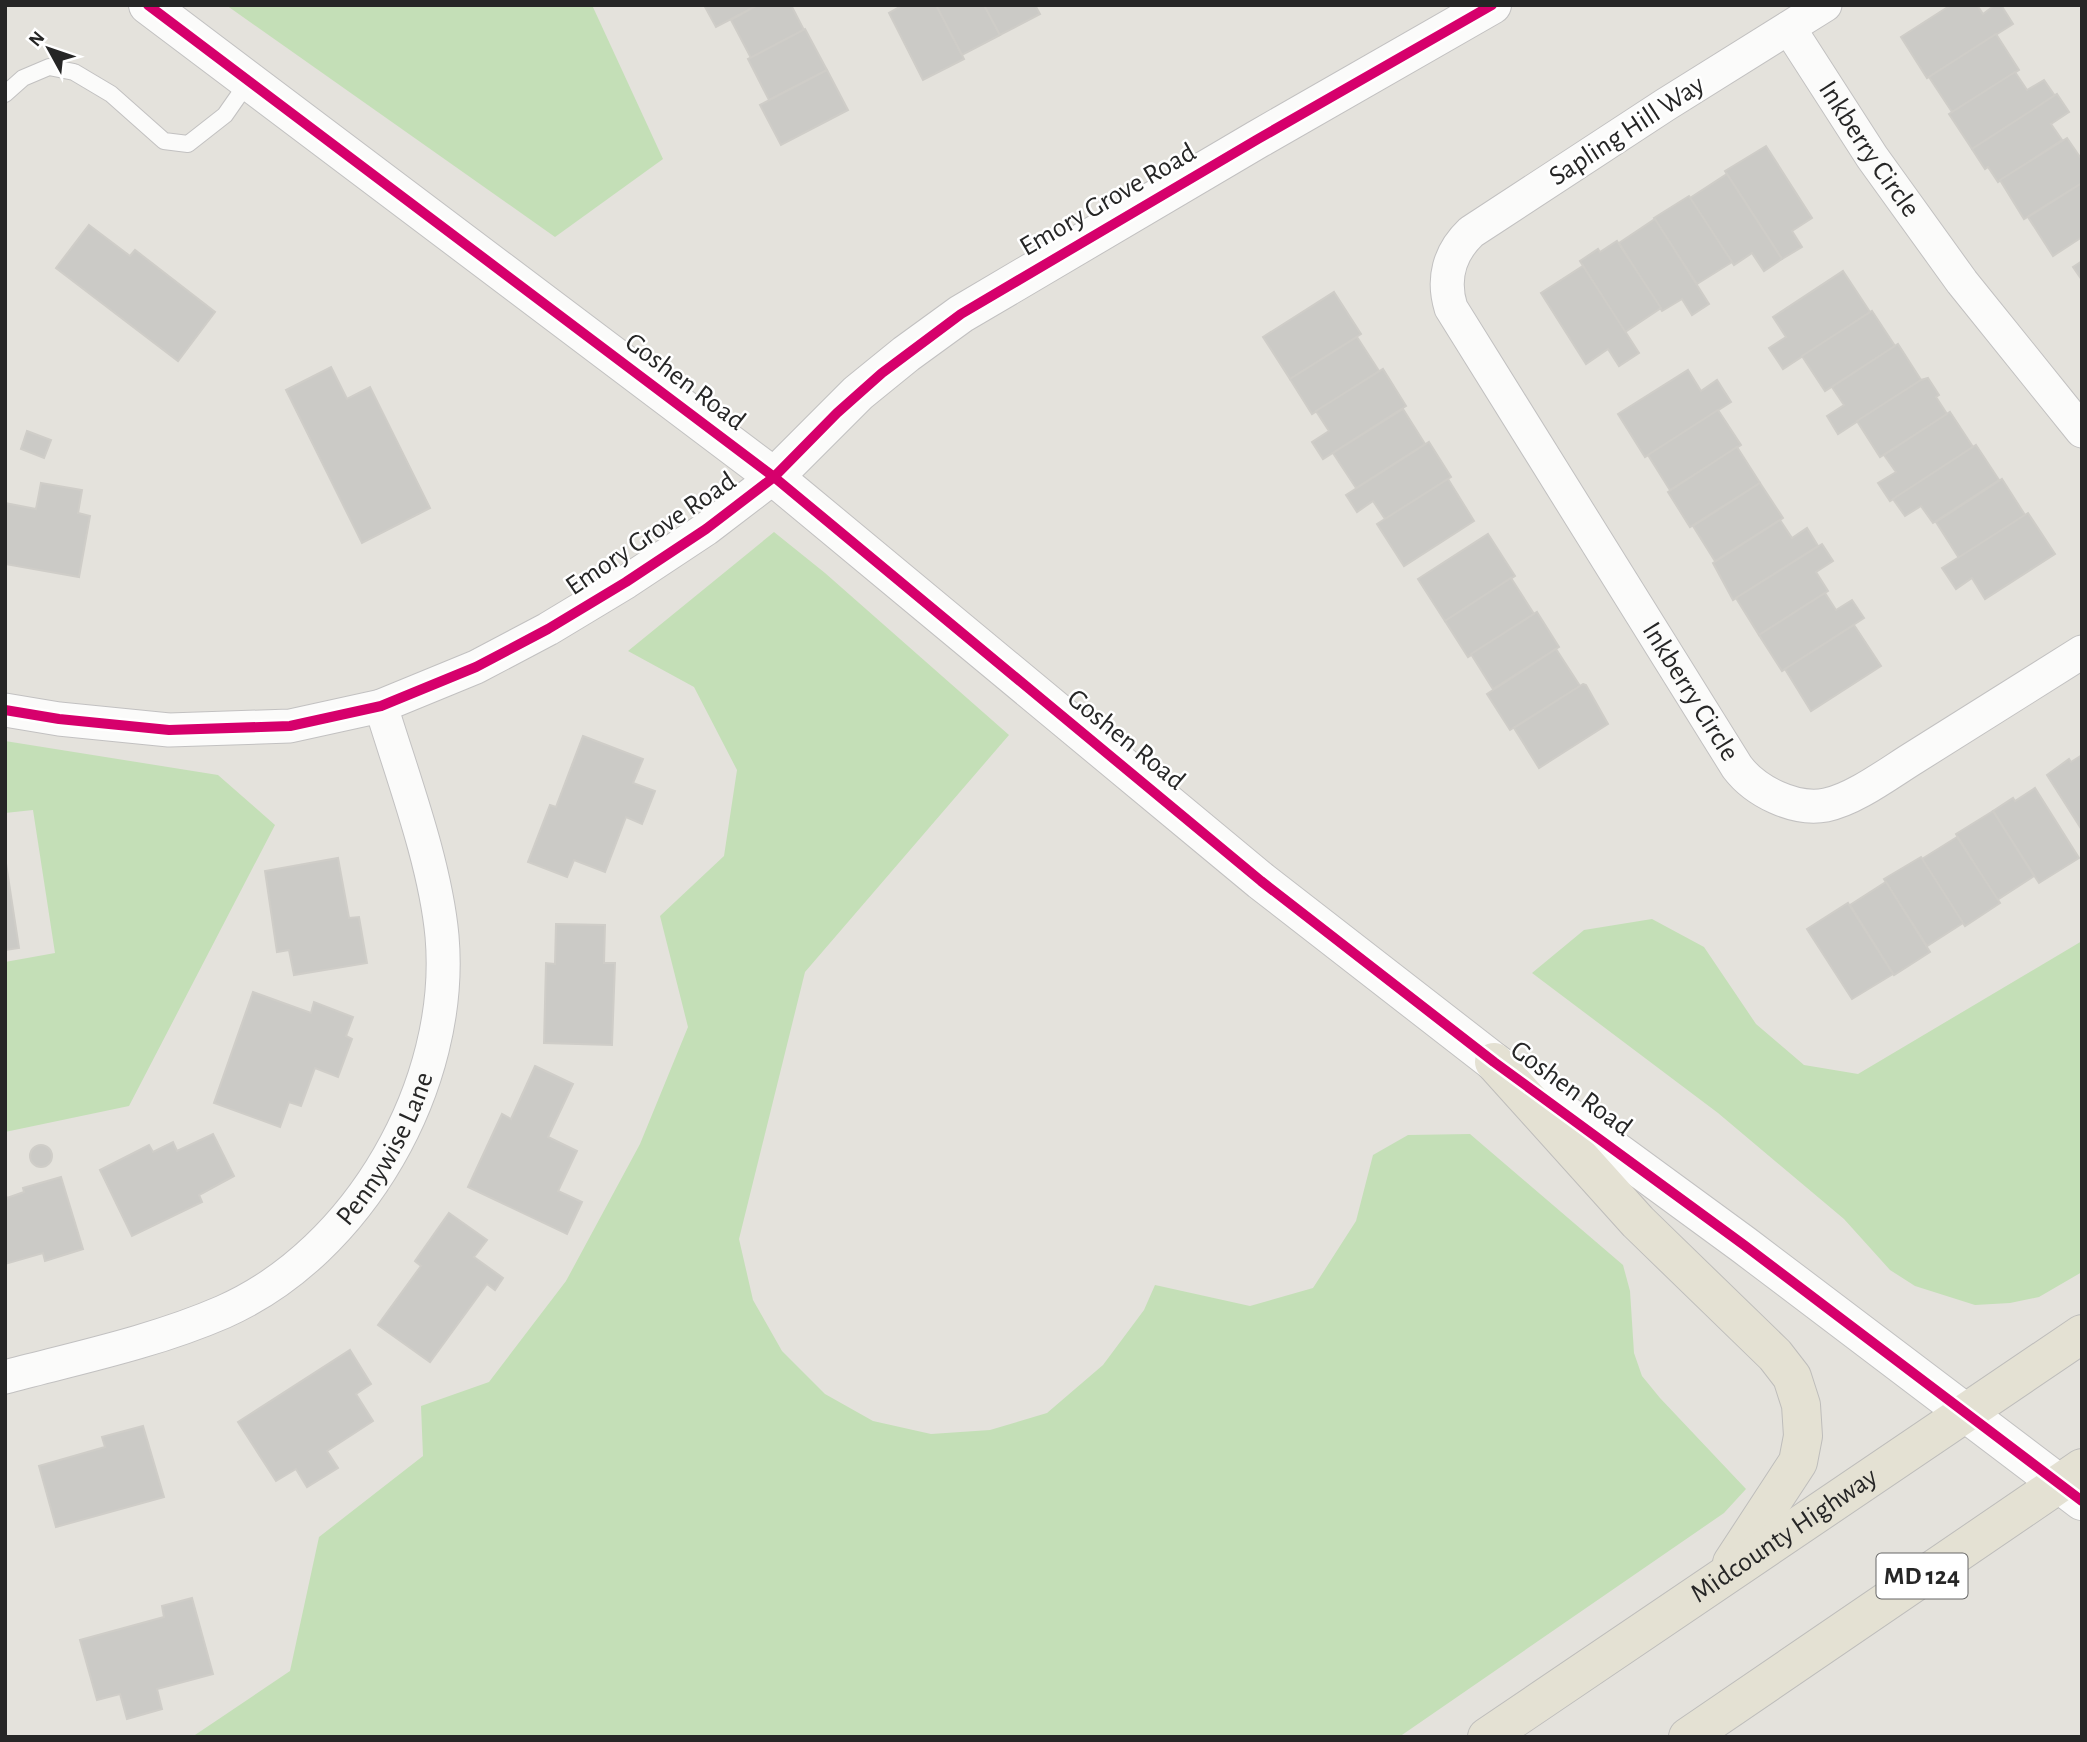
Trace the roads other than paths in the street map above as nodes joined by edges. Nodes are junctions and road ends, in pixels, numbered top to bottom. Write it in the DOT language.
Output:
graph roads {
  1 [pos="148,5"];
  2 [pos="1492,5"];
  3 [pos="1825,5"];
  4 [pos="1789,28"];
  5 [pos="248,82"];
  6 [pos="5,94"];
  7 [pos="1448,273"];
  8 [pos="2082,431"];
  9 [pos="774,477"];
  10 [pos="2082,652"];
  11 [pos="382,706"];
  12 [pos="5,710"];
  13 [pos="1494,1062"];
  14 [pos="2082,1334"];
  15 [pos="5,1377"];
  16 [pos="1965,1412"];
  17 [pos="2074,1484"];
  18 [pos="1722,1577"];
  19 [pos="1487,1737"];
  20 [pos="1688,1737"];
  1 -- 5 [label="street, Goshen Road"];
  2 -- 9 [label="street, Emory Grove Road"];
  3 -- 4 [label="street, Sapling Hill Way"];
  4 -- 7 [label="street, Sapling Hill Way"];
  4 -- 8 [label="street, Inkberry Circle"];
  5 -- 6 [label="lane"];
  5 -- 9 [label="street, Goshen Road"];
  7 -- 10 [label="street, Inkberry Circle"];
  9 -- 11 [label="street, Emory Grove Road"];
  9 -- 13 [label="street, Goshen Road"];
  11 -- 12 [label="street, Emory Grove Road"];
  11 -- 15 [label="street, Pennywise Lane"];
  13 -- 16 [label="street, Goshen Road"];
  13 -- 18 [label="main road"];
  14 -- 16 [label="main road, Midcounty Highway"];
  16 -- 17 [label="street, Goshen Road"];
  16 -- 18 [label="main road, Midcounty Highway"];
  17 -- 20 [label="main road, MD 124"];
  18 -- 19 [label="main road, Midcounty Highway"];
}
